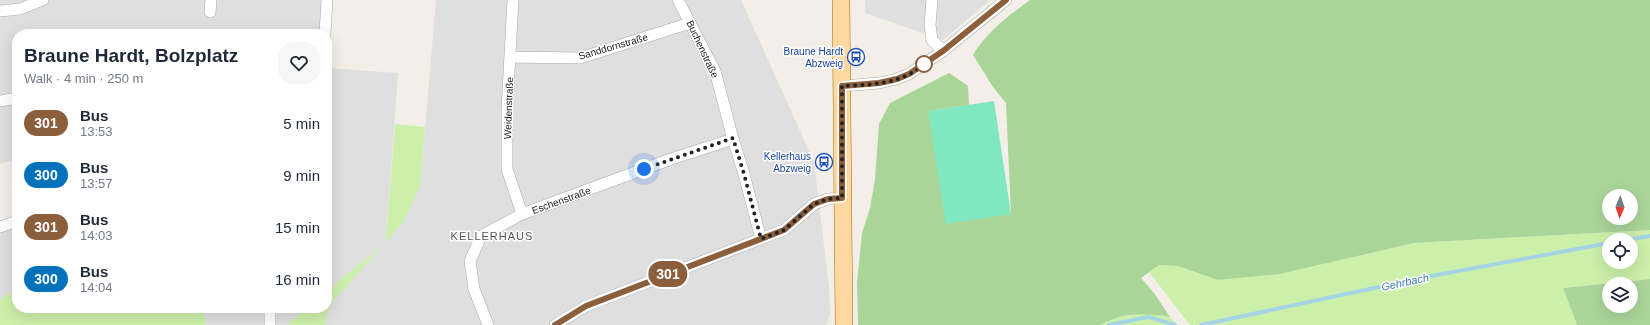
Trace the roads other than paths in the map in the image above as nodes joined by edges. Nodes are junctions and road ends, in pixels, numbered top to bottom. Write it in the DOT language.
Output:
graph roads {
  1 [pos="43,0"];
  2 [pos="211,0"];
  3 [pos="327,0"];
  4 [pos="513,0"];
  5 [pos="678,0"];
  6 [pos="842,0"];
  7 [pos="932,0"];
  8 [pos="1006,0"];
  9 [pos="0,11"];
  10 [pos="210,12"];
  11 [pos="690,23"];
  12 [pos="325,29"];
  13 [pos="943,51"];
  14 [pos="510,57"];
  15 [pos="842,86"];
  16 [pos="12,99"];
  17 [pos="0,101"];
  18 [pos="733,138"];
  19 [pos="842,198"];
  20 [pos="522,214"];
  21 [pos="12,223"];
  22 [pos="0,227"];
  23 [pos="761,239"];
  24 [pos="270,313"];
  25 [pos="270,325"];
  26 [pos="488,325"];
  27 [pos="555,325"];
  28 [pos="844,325"];
  1 -- 9 [label="street"];
  2 -- 10 [label="street"];
  3 -- 12 [label="street"];
  4 -- 14 [label="street, Weidenstraße"];
  5 -- 11 [label="street, Buchenstraße"];
  6 -- 15 [label="main road"];
  7 -- 13 [label="street"];
  8 -- 13 [label="street"];
  11 -- 14 [label="street, Sanddornstraße"];
  11 -- 18 [label="street, Buchenstraße"];
  13 -- 15 [label="street"];
  14 -- 20 [label="street, Weidenstraße"];
  15 -- 19 [label="main road"];
  16 -- 17 [label="street"];
  18 -- 20 [label="street, Eschenstraße"];
  18 -- 23 [label="street, Buchenstraße"];
  19 -- 23 [label="street"];
  19 -- 28 [label="main road"];
  20 -- 26 [label="street, Eschenstraße"];
  21 -- 22 [label="street"];
  23 -- 27 [label="street"];
  24 -- 25 [label="street"];
}
